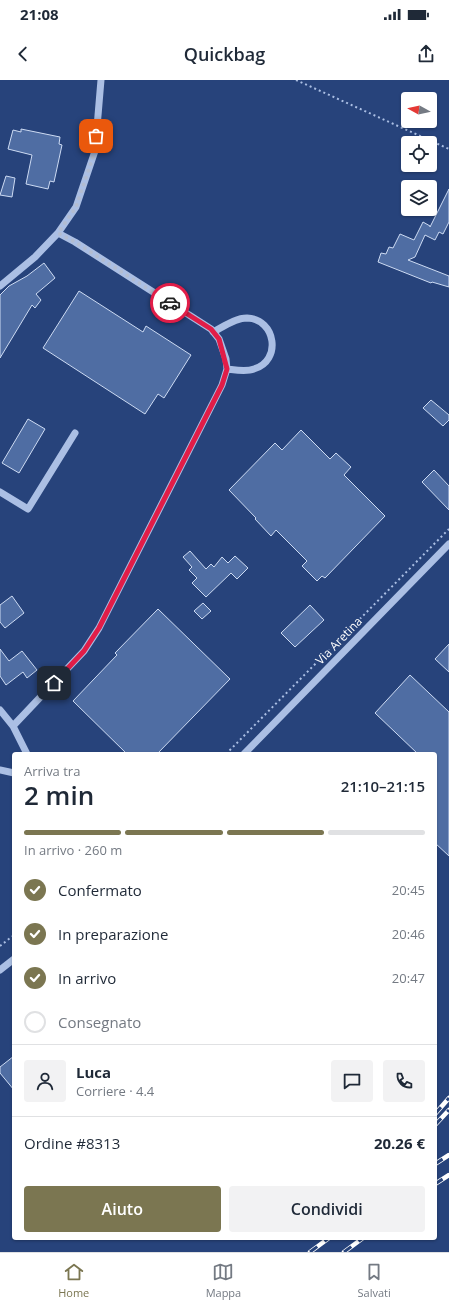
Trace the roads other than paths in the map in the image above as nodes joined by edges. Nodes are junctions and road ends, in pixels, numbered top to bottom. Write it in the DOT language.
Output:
graph roads {
  1 [pos="101,80"];
  2 [pos="58,233"];
  3 [pos="0,286"];
  4 [pos="213,332"];
  5 [pos="227,369"];
  6 [pos="74,434"];
  7 [pos="0,492"];
  8 [pos="449,544"];
  9 [pos="0,710"];
  10 [pos="13,726"];
  11 [pos="26,752"];
  12 [pos="246,752"];
  13 [pos="0,770"];
  14 [pos="12,773"];
  15 [pos="12,961"];
  16 [pos="0,970"];
  1 -- 2 [label="street"];
  2 -- 3 [label="street"];
  2 -- 4 [label="street"];
  4 -- 5 [label="street"];
  4 -- 5 [label="street"];
  5 -- 10 [label="street"];
  6 -- 7 [label="street"];
  8 -- 12 [label="street, Via Aretina"];
  9 -- 10 [label="street"];
  10 -- 11 [label="street"];
  13 -- 14 [label="street"];
  15 -- 16 [label="street"];
}
